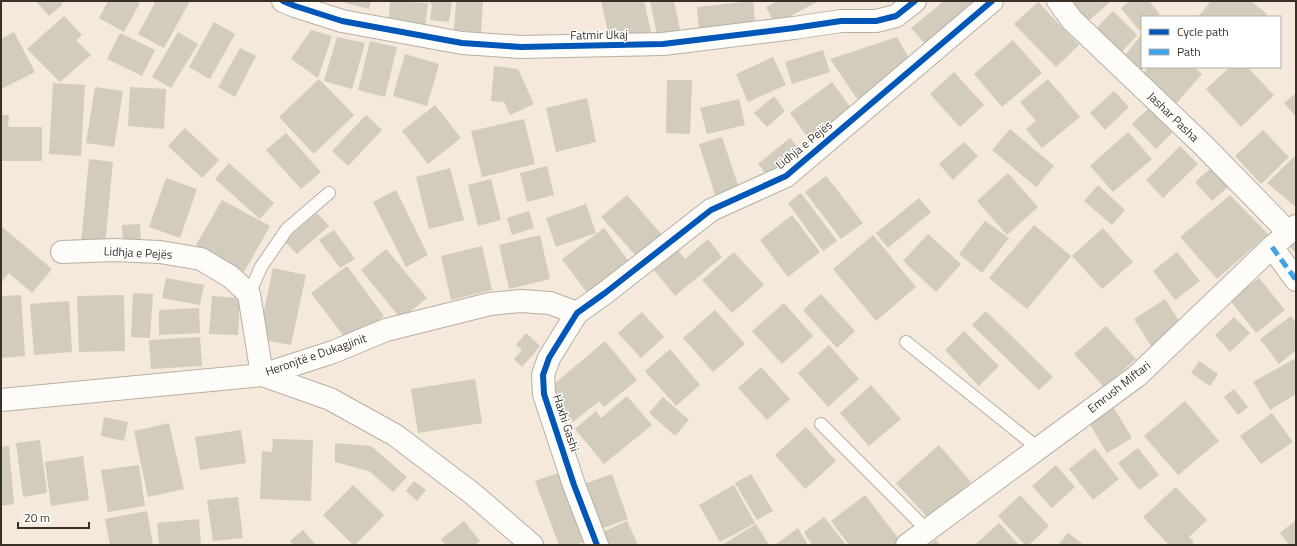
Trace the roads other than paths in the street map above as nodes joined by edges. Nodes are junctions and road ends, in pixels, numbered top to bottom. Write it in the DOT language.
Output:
graph roads {
  1 [pos="282,1"];
  2 [pos="915,1"];
  3 [pos="992,1"];
  4 [pos="1058,1"];
  5 [pos="329,193"];
  6 [pos="1292,230"];
  7 [pos="1272,248"];
  8 [pos="62,252"];
  9 [pos="1296,280"];
  10 [pos="249,294"];
  11 [pos="577,312"];
  12 [pos="906,342"];
  13 [pos="262,374"];
  14 [pos="1,400"];
  15 [pos="821,424"];
  16 [pos="1038,448"];
  17 [pos="927,530"];
  18 [pos="532,545"];
  19 [pos="596,545"];
  20 [pos="907,545"];
  1 -- 2 [label="street, Fatmir Ukaj"];
  3 -- 11 [label="street, Lidhja e Pejës"];
  4 -- 6 [label="street, Jashar Pasha"];
  5 -- 10 [label="lane"];
  6 -- 7 [label="street, Emrush Miftari"];
  7 -- 9 [label="street"];
  7 -- 16 [label="street, Emrush Miftari"];
  8 -- 10 [label="street, Lidhja e Pejës"];
  10 -- 13 [label="street"];
  11 -- 13 [label="street, Heronjtë e Dukagjinit"];
  11 -- 19 [label="street, Haxhi Gashi"];
  12 -- 16 [label="lane"];
  13 -- 14 [label="street, Heronjtë e Dukagjinit"];
  13 -- 18 [label="street"];
  15 -- 17 [label="lane"];
  16 -- 17 [label="street, Emrush Miftari"];
  17 -- 20 [label="street, Emrush Miftari"];
}
